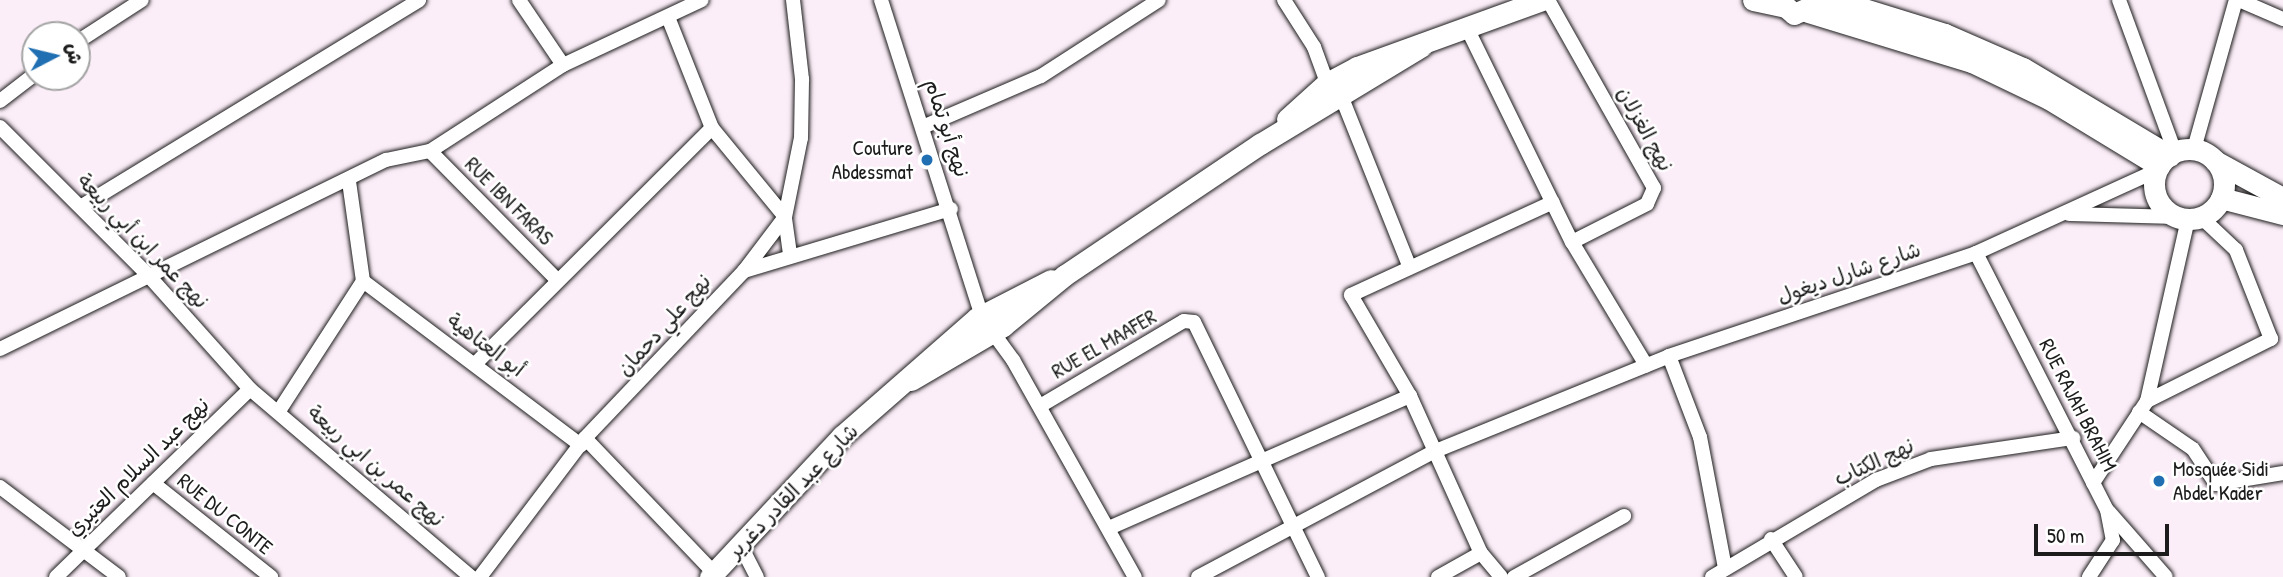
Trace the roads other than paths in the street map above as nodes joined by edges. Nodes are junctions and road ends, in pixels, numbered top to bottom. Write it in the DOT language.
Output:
graph roads {
  1 [pos="142,0"];
  2 [pos="419,0"];
  3 [pos="519,0"];
  4 [pos="702,0"];
  5 [pos="793,0"];
  6 [pos="881,0"];
  7 [pos="1159,0"];
  8 [pos="1284,0"];
  9 [pos="1542,0"];
  10 [pos="1548,0"];
  11 [pos="1753,0"];
  12 [pos="1835,0"];
  13 [pos="2119,0"];
  14 [pos="2238,0"];
  15 [pos="1780,3"];
  16 [pos="1512,4"];
  17 [pos="1815,6"];
  18 [pos="668,17"];
  19 [pos="2283,19"];
  20 [pos="1466,26"];
  21 [pos="91,33"];
  22 [pos="563,65"];
  23 [pos="21,85"];
  24 [pos="1341,87"];
  25 [pos="0,101"];
  26 [pos="925,126"];
  27 [pos="0,127"];
  28 [pos="712,128"];
  29 [pos="430,151"];
  30 [pos="2171,159"];
  31 [pos="2215,161"];
  32 [pos="349,181"];
  33 [pos="2221,198"];
  34 [pos="2283,198"];
  35 [pos="1553,202"];
  36 [pos="82,206"];
  37 [pos="951,209"];
  38 [pos="2064,214"];
  39 [pos="2283,214"];
  40 [pos="785,217"];
  41 [pos="2189,218"];
  42 [pos="1572,242"];
  43 [pos="1976,253"];
  44 [pos="790,254"];
  45 [pos="1409,263"];
  46 [pos="744,271"];
  47 [pos="148,275"];
  48 [pos="363,281"];
  49 [pos="558,281"];
  50 [pos="992,320"];
  51 [pos="2277,342"];
  52 [pos="0,349"];
  53 [pos="1668,356"];
  54 [pos="476,363"];
  55 [pos="1646,365"];
  56 [pos="250,389"];
  57 [pos="1410,396"];
  58 [pos="1040,406"];
  59 [pos="2143,407"];
  60 [pos="279,411"];
  61 [pos="2073,438"];
  62 [pos="583,442"];
  63 [pos="1433,452"];
  64 [pos="1262,459"];
  65 [pos="2283,473"];
  66 [pos="153,483"];
  67 [pos="2093,483"];
  68 [pos="0,487"];
  69 [pos="2107,510"];
  70 [pos="1624,516"];
  71 [pos="1290,526"];
  72 [pos="1109,528"];
  73 [pos="1771,539"];
  74 [pos="84,546"];
  75 [pos="741,546"];
  76 [pos="1481,553"];
  77 [pos="1725,568"];
  78 [pos="712,575"];
  79 [pos="469,576"];
  80 [pos="56,577"];
  81 [pos="119,577"];
  82 [pos="271,577"];
  83 [pos="757,577"];
  84 [pos="1135,577"];
  85 [pos="1198,577"];
  86 [pos="1318,577"];
  87 [pos="1438,577"];
  88 [pos="1501,577"];
  89 [pos="1514,577"];
  90 [pos="1712,577"];
  91 [pos="1796,577"];
  92 [pos="2089,577"];
  93 [pos="2166,577"];
  1 -- 21 [label="street"];
  2 -- 36 [label="street"];
  3 -- 22 [label="street"];
  4 -- 18 [label="street"];
  5 -- 40 [label="street"];
  6 -- 26 [label="street, نهج أبو تمام"];
  7 -- 26 [label="street"];
  8 -- 24 [label="street"];
  9 -- 16 [label="main road, شارع عبد القادر دغرير"];
  10 -- 42 [label="street, نهج الغزلان"];
  11 -- 15 [label="main road"];
  12 -- 30 [label="main road"];
  13 -- 30 [label="street"];
  14 -- 19 [label="street"];
  14 -- 30 [label="street"];
  15 -- 17 [label="main road"];
  16 -- 20 [label="main road, شارع عبد القادر دغرير"];
  17 -- 30 [label="main road"];
  18 -- 22 [label="street"];
  18 -- 28 [label="street"];
  20 -- 24 [label="main road, شارع عبد القادر دغرير"];
  20 -- 35 [label="street"];
  22 -- 29 [label="street"];
  23 -- 25 [label="street"];
  24 -- 45 [label="street"];
  24 -- 50 [label="main road, شارع عبد القادر دغرير"];
  26 -- 37 [label="street, نهج أبو تمام"];
  27 -- 36 [label="street, نهج عمر ابن أبي ربيعة"];
  28 -- 40 [label="street"];
  28 -- 49 [label="street"];
  29 -- 32 [label="street"];
  29 -- 49 [label="street, RUE IBN FARAS"];
  30 -- 31 [label="main road"];
  30 -- 38 [label="street, شارع شارل ديغول"];
  30 -- 41 [label="main road"];
  31 -- 33 [label="main road"];
  31 -- 34 [label="main road"];
  32 -- 47 [label="street"];
  32 -- 48 [label="street"];
  33 -- 39 [label="main road"];
  33 -- 41 [label="main road"];
  35 -- 42 [label="street"];
  35 -- 45 [label="street"];
  36 -- 47 [label="street, نهج عمر ابن أبي ربيعة"];
  37 -- 44 [label="street, نهج علي دحمان"];
  37 -- 50 [label="street, نهج أبو تمام"];
  38 -- 41 [label="street, شارع شارل ديغول"];
  38 -- 43 [label="street, شارع شارل ديغول"];
  40 -- 44 [label="street"];
  40 -- 46 [label="street"];
  41 -- 51 [label="street"];
  41 -- 59 [label="street"];
  42 -- 55 [label="street"];
  43 -- 53 [label="street, شارع شارل ديغول"];
  43 -- 61 [label="street, RUE RAJAH BRAHIM"];
  44 -- 46 [label="street, نهج علي دحمان"];
  45 -- 57 [label="street"];
  46 -- 62 [label="street, نهج علي دحمان"];
  47 -- 52 [label="street"];
  47 -- 56 [label="street, نهج عمر ابن أبي ربيعة"];
  48 -- 54 [label="street, أبو العتاهية"];
  48 -- 60 [label="street"];
  49 -- 54 [label="street"];
  50 -- 58 [label="street, نهج أبو تمام"];
  50 -- 75 [label="main road, شارع عبد القادر دغرير"];
  51 -- 59 [label="street"];
  53 -- 55 [label="street, شارع شارل ديغول"];
  53 -- 77 [label="street"];
  54 -- 62 [label="street, أبو العتاهية"];
  55 -- 63 [label="street, شارع شارل ديغول"];
  56 -- 60 [label="street, نهج عمر بن ابي ربيعة"];
  56 -- 66 [label="street, نهج عبد السلام العتيري"];
  57 -- 63 [label="street"];
  57 -- 64 [label="street"];
  58 -- 64 [label="street, RUE EL MAAFER"];
  58 -- 72 [label="street, نهج أبو تمام"];
  59 -- 65 [label="street"];
  59 -- 67 [label="street"];
  60 -- 79 [label="street, نهج عمر بن ابي ربيعة"];
  61 -- 67 [label="street, RUE RAJAH BRAHIM"];
  61 -- 73 [label="street, نهج الكتاب"];
  62 -- 78 [label="street, أبو العتاهية"];
  62 -- 79 [label="street, نهج علي دحمان"];
  63 -- 71 [label="street, شارع شارل ديغول"];
  63 -- 76 [label="street"];
  64 -- 71 [label="street"];
  64 -- 72 [label="street"];
  66 -- 74 [label="street, نهج عبد السلام العتيري"];
  66 -- 82 [label="street, RUE DU CONTE"];
  67 -- 69 [label="street, RUE RAJAH BRAHIM"];
  68 -- 74 [label="street"];
  69 -- 92 [label="street, RUE RAJAH BRAHIM"];
  69 -- 93 [label="street"];
  70 -- 89 [label="street"];
  71 -- 85 [label="street, شارع شارل ديغول"];
  71 -- 86 [label="street"];
  72 -- 84 [label="street, نهج أبو تمام"];
  73 -- 77 [label="street, نهج الكتاب"];
  73 -- 91 [label="street"];
  74 -- 80 [label="street, نهج عبد السلام العتيري"];
  74 -- 81 [label="street"];
  75 -- 78 [label="main road, شارع عبد القادر دغرير"];
  75 -- 83 [label="street"];
  76 -- 87 [label="street"];
  76 -- 88 [label="street"];
  77 -- 90 [label="street, نهج الكتاب"];
}
